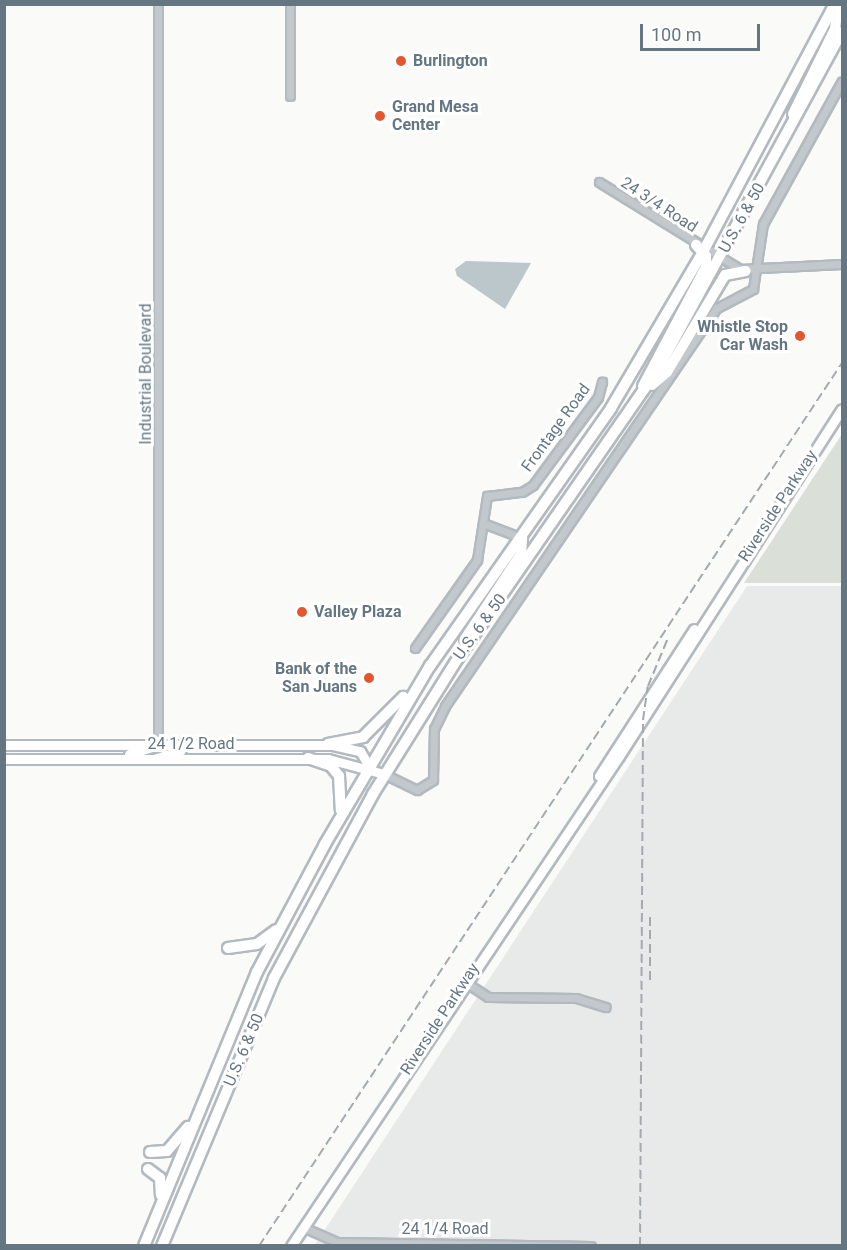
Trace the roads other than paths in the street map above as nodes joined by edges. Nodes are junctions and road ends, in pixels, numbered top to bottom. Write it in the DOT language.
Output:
graph roads {
  1 [pos="158,4"];
  2 [pos="290,4"];
  3 [pos="837,4"];
  4 [pos="843,32"];
  5 [pos="843,81"];
  6 [pos="290,96"];
  7 [pos="785,140"];
  8 [pos="599,182"];
  9 [pos="701,249"];
  10 [pos="719,259"];
  11 [pos="843,264"];
  12 [pos="751,271"];
  13 [pos="602,382"];
  14 [pos="641,395"];
  15 [pos="843,409"];
  16 [pos="483,523"];
  17 [pos="522,538"];
  18 [pos="415,648"];
  19 [pos="458,658"];
  20 [pos="430,666"];
  21 [pos="207,744"];
  22 [pos="328,744"];
  23 [pos="4,745"];
  24 [pos="158,745"];
  25 [pos="4,759"];
  26 [pos="100,759"];
  27 [pos="154,759"];
  28 [pos="308,759"];
  29 [pos="369,766"];
  30 [pos="384,774"];
  31 [pos="339,818"];
  32 [pos="285,917"];
  33 [pos="228,948"];
  34 [pos="465,982"];
  35 [pos="606,1007"];
  36 [pos="198,1115"];
  37 [pos="150,1152"];
  38 [pos="148,1169"];
  39 [pos="158,1211"];
  40 [pos="303,1227"];
  41 [pos="144,1245"];
  42 [pos="162,1245"];
  43 [pos="291,1245"];
  44 [pos="591,1245"];
  1 -- 24 [label="street, Industrial Boulevard"];
  2 -- 6 [label="street"];
  3 -- 7 [label="highway"];
  3 -- 9 [label="highway, U.S. 6 & 50"];
  4 -- 7 [label="highway, U.S. 6 & 50"];
  5 -- 12 [label="street"];
  7 -- 10 [label="highway, U.S. 6 & 50"];
  8 -- 9 [label="street, 24 3/4 Road"];
  9 -- 10 [label="street, 24 3/4 Road"];
  9 -- 14 [label="highway"];
  9 -- 17 [label="highway, U.S. 6 & 50"];
  10 -- 12 [label="street, 24 3/4 Road"];
  10 -- 14 [label="highway, U.S. 6 & 50"];
  11 -- 12 [label="street, 24 3/4 Road"];
  12 -- 14 [label="highway"];
  12 -- 30 [label="street"];
  13 -- 16 [label="street, Frontage Road"];
  14 -- 19 [label="highway, U.S. 6 & 50"];
  15 -- 34 [label="main road, Riverside Parkway"];
  16 -- 17 [label="street"];
  16 -- 18 [label="street, Frontage Road"];
  17 -- 19 [label="highway"];
  17 -- 20 [label="highway, U.S. 6 & 50"];
  19 -- 30 [label="highway, U.S. 6 & 50"];
  20 -- 22 [label="highway"];
  20 -- 29 [label="highway, U.S. 6 & 50"];
  21 -- 22 [label="main road, 24 1/2 Road"];
  21 -- 24 [label="main road, 24 1/2 Road"];
  21 -- 27 [label="main road"];
  22 -- 29 [label="main road, 24 1/2 Road"];
  23 -- 24 [label="main road, 24 1/2 Road"];
  24 -- 26 [label="main road"];
  25 -- 26 [label="main road, 24 1/2 Road"];
  26 -- 27 [label="main road, 24 1/2 Road"];
  27 -- 28 [label="main road, 24 1/2 Road"];
  28 -- 29 [label="main road, 24 1/2 Road"];
  28 -- 31 [label="highway"];
  29 -- 30 [label="main road, 24 1/2 Road"];
  29 -- 31 [label="highway, U.S. 6 & 50"];
  30 -- 42 [label="highway, U.S. 6 & 50"];
  31 -- 32 [label="highway, U.S. 6 & 50"];
  32 -- 33 [label="highway"];
  32 -- 36 [label="highway, U.S. 6 & 50"];
  34 -- 35 [label="street"];
  34 -- 40 [label="main road, Riverside Parkway"];
  36 -- 37 [label="highway"];
  36 -- 39 [label="highway, U.S. 6 & 50"];
  38 -- 39 [label="highway"];
  39 -- 41 [label="highway, U.S. 6 & 50"];
  40 -- 43 [label="main road, Riverside Parkway"];
  40 -- 44 [label="street, 24 1/4 Road"];
}
